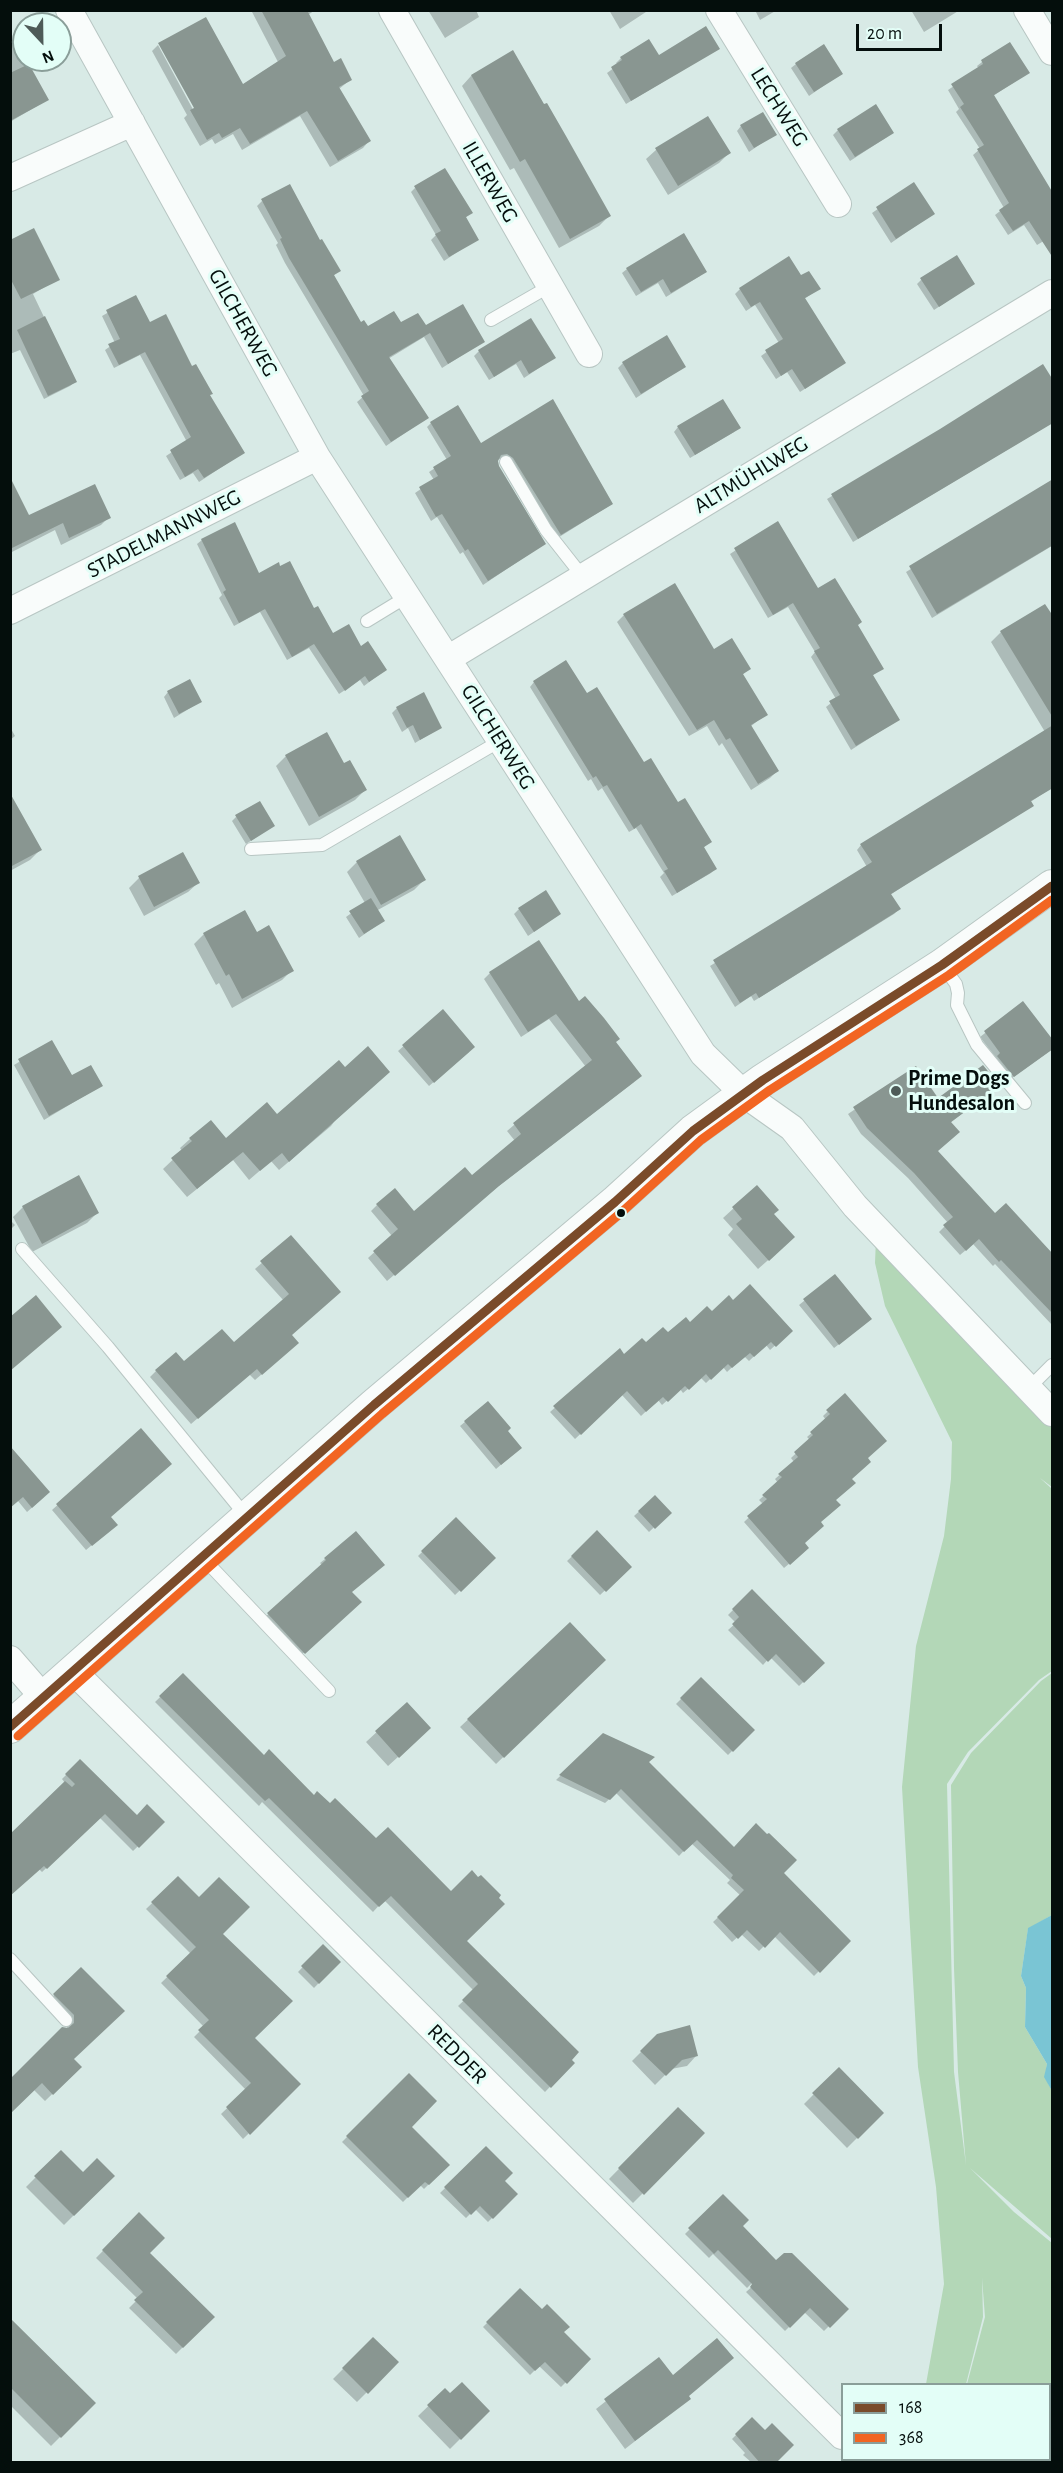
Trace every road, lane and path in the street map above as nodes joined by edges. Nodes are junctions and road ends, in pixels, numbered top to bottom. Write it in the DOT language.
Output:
graph roads {
  1 [pos="69,10"];
  2 [pos="392,10"];
  3 [pos="719,10"];
  4 [pos="1027,10"];
  5 [pos="1053,52"];
  6 [pos="132,123"];
  7 [pos="10,178"];
  8 [pos="838,204"];
  9 [pos="550,286"];
  10 [pos="1053,293"];
  11 [pos="491,321"];
  12 [pos="589,354"];
  13 [pos="317,457"];
  14 [pos="506,462"];
  15 [pos="583,577"];
  16 [pos="408,596"];
  17 [pos="10,611"];
  18 [pos="367,621"];
  19 [pos="449,658"];
  20 [pos="500,741"];
  21 [pos="251,849"];
  22 [pos="1053,886"];
  23 [pos="942,965"];
  24 [pos="744,1094"];
  25 [pos="1025,1103"];
  26 [pos="22,1249"];
  27 [pos="1053,1365"];
  28 [pos="1029,1388"];
  29 [pos="1053,1413"];
  30 [pos="247,1517"];
  31 [pos="201,1557"];
  32 [pos="10,1659"];
  33 [pos="72,1670"];
  34 [pos="329,1691"];
  35 [pos="43,1697"];
  36 [pos="10,1727"];
  37 [pos="10,1959"];
  38 [pos="66,2020"];
  39 [pos="841,2434"];
  1 -- 6 [label="street, GILCHERWEG"];
  2 -- 9 [label="street, ILLERWEG"];
  3 -- 8 [label="street, LECHWEG"];
  4 -- 5 [label="street"];
  6 -- 7 [label="street"];
  6 -- 13 [label="street, GILCHERWEG"];
  9 -- 11 [label="lane"];
  9 -- 12 [label="street, ILLERWEG"];
  10 -- 15 [label="street, ALTMÜHLWEG"];
  13 -- 16 [label="street, GILCHERWEG"];
  13 -- 17 [label="street, STADELMANNWEG"];
  14 -- 15 [label="lane"];
  15 -- 19 [label="street, ALTMÜHLWEG"];
  16 -- 18 [label="lane"];
  16 -- 19 [label="street, GILCHERWEG"];
  19 -- 20 [label="street, GILCHERWEG"];
  20 -- 21 [label="lane"];
  20 -- 24 [label="street, GILCHERWEG"];
  22 -- 23 [label="street"];
  23 -- 24 [label="street"];
  23 -- 25 [label="lane"];
  24 -- 28 [label="street, GILCHERWEG"];
  24 -- 30 [label="street"];
  26 -- 30 [label="lane"];
  27 -- 28 [label="lane"];
  28 -- 29 [label="street, GILCHERWEG"];
  30 -- 31 [label="street"];
  31 -- 33 [label="street"];
  31 -- 34 [label="lane"];
  32 -- 35 [label="street"];
  33 -- 35 [label="street"];
  33 -- 39 [label="street, REDDER"];
  35 -- 36 [label="street"];
  37 -- 38 [label="lane"];
}
